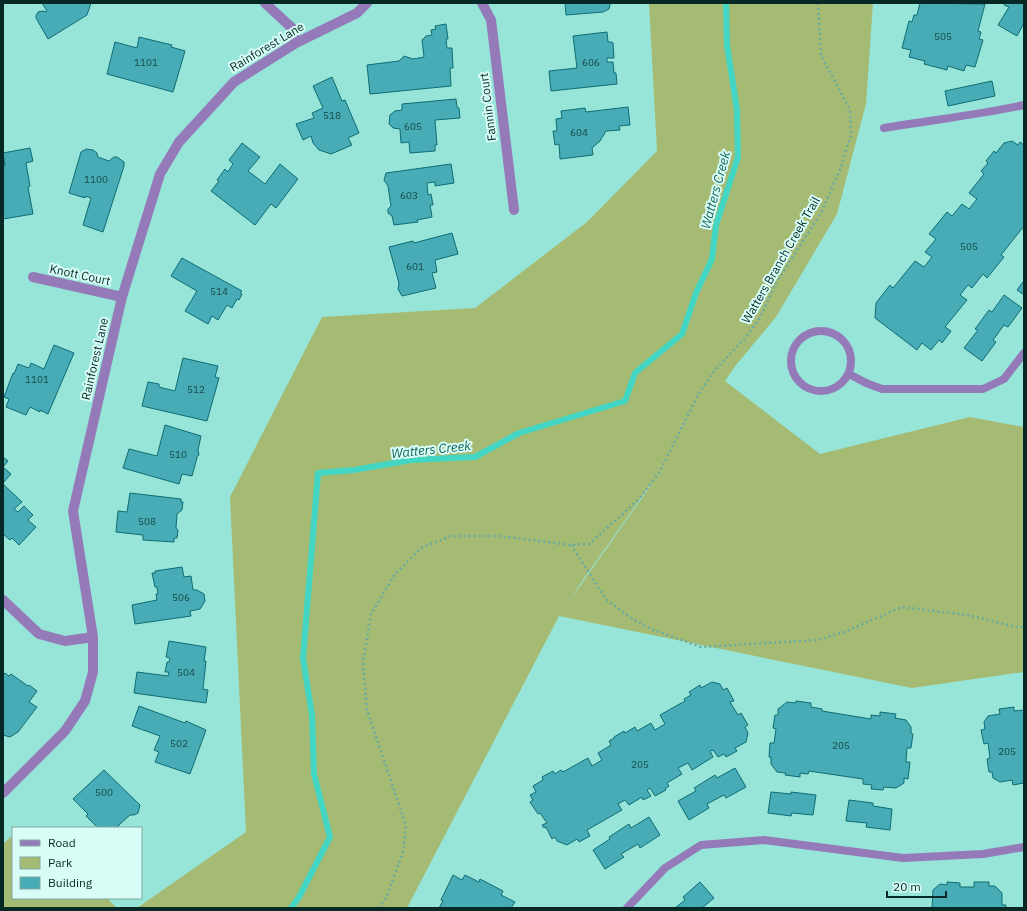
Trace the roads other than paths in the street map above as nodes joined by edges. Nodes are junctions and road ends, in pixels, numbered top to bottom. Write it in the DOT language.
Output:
graph roads {
  1 [pos="265,3"];
  2 [pos="367,3"];
  3 [pos="482,3"];
  4 [pos="296,43"];
  5 [pos="1024,105"];
  6 [pos="884,128"];
  7 [pos="514,210"];
  8 [pos="33,278"];
  9 [pos="122,297"];
  10 [pos="1024,353"];
  11 [pos="849,374"];
  12 [pos="3,600"];
  13 [pos="93,637"];
  14 [pos="3,792"];
  15 [pos="1024,847"];
  16 [pos="628,908"];
  1 -- 4 [label="street"];
  2 -- 4 [label="street, Rainforest Lane"];
  3 -- 7 [label="street, Fannin Court"];
  4 -- 9 [label="street, Rainforest Lane"];
  5 -- 6 [label="lane"];
  8 -- 9 [label="street, Knott Court"];
  9 -- 13 [label="street, Rainforest Lane"];
  10 -- 11 [label="lane"];
  11 -- 11 [label="lane"];
  12 -- 13 [label="street"];
  13 -- 14 [label="street, Rainforest Lane"];
  15 -- 16 [label="lane"];
}
